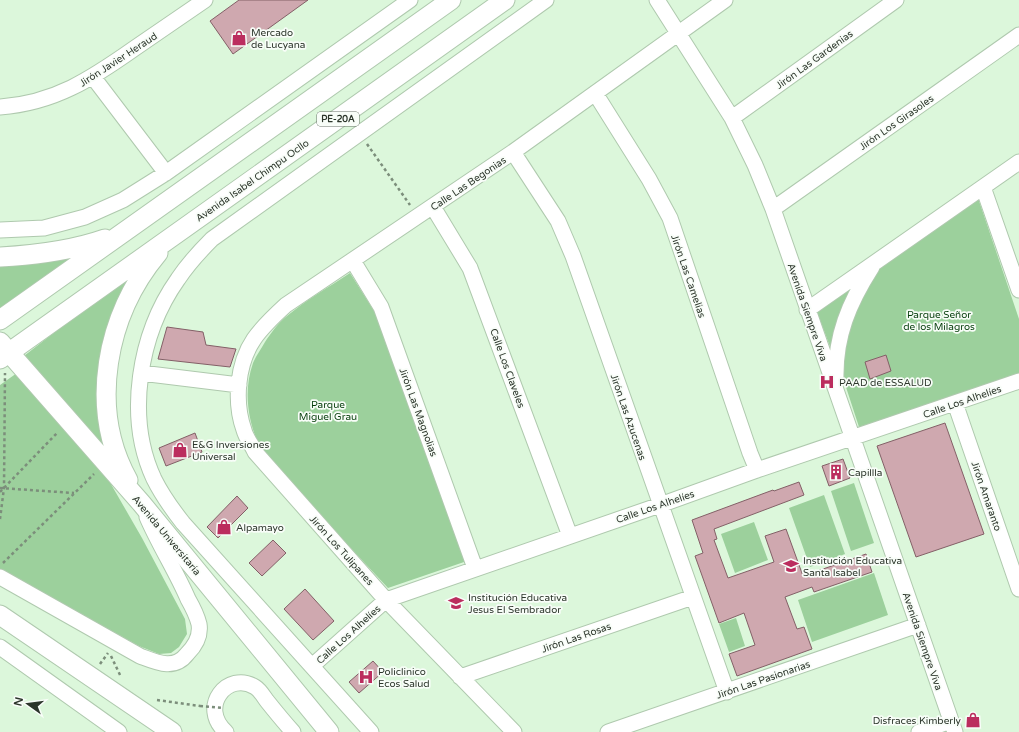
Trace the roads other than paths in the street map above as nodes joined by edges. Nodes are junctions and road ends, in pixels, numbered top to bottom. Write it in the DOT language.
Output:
graph roads {
  1 [pos="205,0"];
  2 [pos="410,0"];
  3 [pos="451,0"];
  4 [pos="505,0"];
  5 [pos="546,0"];
  6 [pos="657,0"];
  7 [pos="725,0"];
  8 [pos="896,0"];
  9 [pos="679,33"];
  10 [pos="1019,35"];
  11 [pos="94,77"];
  12 [pos="595,93"];
  13 [pos="0,107"];
  14 [pos="732,118"];
  15 [pos="513,152"];
  16 [pos="1019,162"];
  17 [pos="166,173"];
  18 [pos="983,187"];
  19 [pos="433,207"];
  20 [pos="773,209"];
  21 [pos="3,230"];
  22 [pos="123,232"];
  23 [pos="171,238"];
  24 [pos="0,257"];
  25 [pos="353,261"];
  26 [pos="876,262"];
  27 [pos="1019,290"];
  28 [pos="807,310"];
  29 [pos="0,320"];
  30 [pos="4,356"];
  31 [pos="141,373"];
  32 [pos="1019,381"];
  33 [pos="239,385"];
  34 [pos="836,390"];
  35 [pos="955,403"];
  36 [pos="853,438"];
  37 [pos="757,470"];
  38 [pos="142,504"];
  39 [pos="660,505"];
  40 [pos="570,536"];
  41 [pos="475,568"];
  42 [pos="0,577"];
  43 [pos="1019,589"];
  44 [pos="693,597"];
  45 [pos="386,600"];
  46 [pos="0,615"];
  47 [pos="918,625"];
  48 [pos="0,647"];
  49 [pos="312,666"];
  50 [pos="460,677"];
  51 [pos="727,692"];
  52 [pos="145,703"];
  53 [pos="953,727"];
  54 [pos="119,732"];
  55 [pos="149,732"];
  56 [pos="172,732"];
  57 [pos="226,732"];
  58 [pos="293,732"];
  59 [pos="330,732"];
  60 [pos="371,732"];
  61 [pos="514,732"];
  62 [pos="608,732"];
  63 [pos="919,732"];
  1 -- 11 [label="street, Jirón Javier Heraud"];
  2 -- 17 [label="street"];
  3 -- 22 [label="main road, PE-20A"];
  4 -- 23 [label="main road, Avenida Isabel Chimpu Ocllo / PE-20A"];
  5 -- 31 [label="street"];
  6 -- 9 [label="street, Avenida Siempre Viva"];
  7 -- 9 [label="street, Calle Las Begonias"];
  8 -- 14 [label="street, Jirón Las Gardenias"];
  9 -- 12 [label="street, Calle Las Begonias"];
  9 -- 14 [label="street, Avenida Siempre Viva"];
  10 -- 20 [label="street, Jirón Los Girasoles"];
  11 -- 13 [label="street, Jirón Javier Heraud"];
  11 -- 17 [label="street"];
  12 -- 15 [label="street, Calle Las Begonias"];
  12 -- 37 [label="street, Jirón Las Camelias"];
  14 -- 20 [label="street, Avenida Siempre Viva"];
  15 -- 19 [label="street, Calle Las Begonias"];
  15 -- 39 [label="street, Jirón Las Azucenas"];
  16 -- 18 [label="street"];
  17 -- 21 [label="street"];
  18 -- 26 [label="street"];
  18 -- 27 [label="street"];
  19 -- 25 [label="street, Calle Las Begonias"];
  19 -- 40 [label="street, Calle Los Claveles"];
  20 -- 28 [label="street, Avenida Siempre Viva"];
  22 -- 24 [label="main road"];
  22 -- 29 [label="main road, PE-20A"];
  23 -- 30 [label="main road, Avenida Isabel Chimpu Ocllo / PE-20A"];
  23 -- 38 [label="main road"];
  25 -- 33 [label="street, Calle Las Begonias"];
  25 -- 41 [label="street, Jirón Las Magnolias"];
  26 -- 28 [label="street"];
  26 -- 34 [label="street"];
  28 -- 34 [label="street, Avenida Siempre Viva"];
  30 -- 38 [label="main road, Avenida Universitaria"];
  31 -- 33 [label="street"];
  31 -- 49 [label="street, Avenida Universitaria"];
  32 -- 35 [label="street, Calle Los Alhelíes"];
  33 -- 45 [label="street, Jirón Los Tulipanes"];
  34 -- 36 [label="street, Avenida Siempre Viva"];
  35 -- 36 [label="street, Calle Los Alhelíes"];
  35 -- 43 [label="street, Jirón Amaranto"];
  36 -- 37 [label="street, Calle Los Alhelíes"];
  36 -- 47 [label="street, Avenida Siempre Viva"];
  37 -- 39 [label="street, Calle Los Alhelíes"];
  38 -- 42 [label="street"];
  38 -- 59 [label="main road, Avenida Universitaria"];
  39 -- 40 [label="street, Calle Los Alhelíes"];
  39 -- 44 [label="street, Jirón Las Azucenas"];
  40 -- 41 [label="street, Calle Los Alhelíes"];
  41 -- 45 [label="street, Calle Los Alhelíes"];
  44 -- 50 [label="street, Jirón Las Rosas"];
  44 -- 51 [label="street, Jirón Las Azucenas"];
  45 -- 49 [label="street, Calle Los Alhelíes"];
  45 -- 50 [label="street, Jirón Los Tulipanes"];
  46 -- 52 [label="main road"];
  47 -- 51 [label="street, Jirón Las Pasionarias"];
  47 -- 53 [label="street, Avenida Siempre Viva"];
  48 -- 54 [label="street"];
  49 -- 60 [label="street, Avenida Universitaria"];
  50 -- 61 [label="street, Jirón Los Tulipanes"];
  51 -- 62 [label="street, Jirón Las Pasionarias"];
  52 -- 55 [label="main road"];
  52 -- 56 [label="main road"];
  53 -- 63 [label="street"];
  57 -- 58 [label="street"];
}
